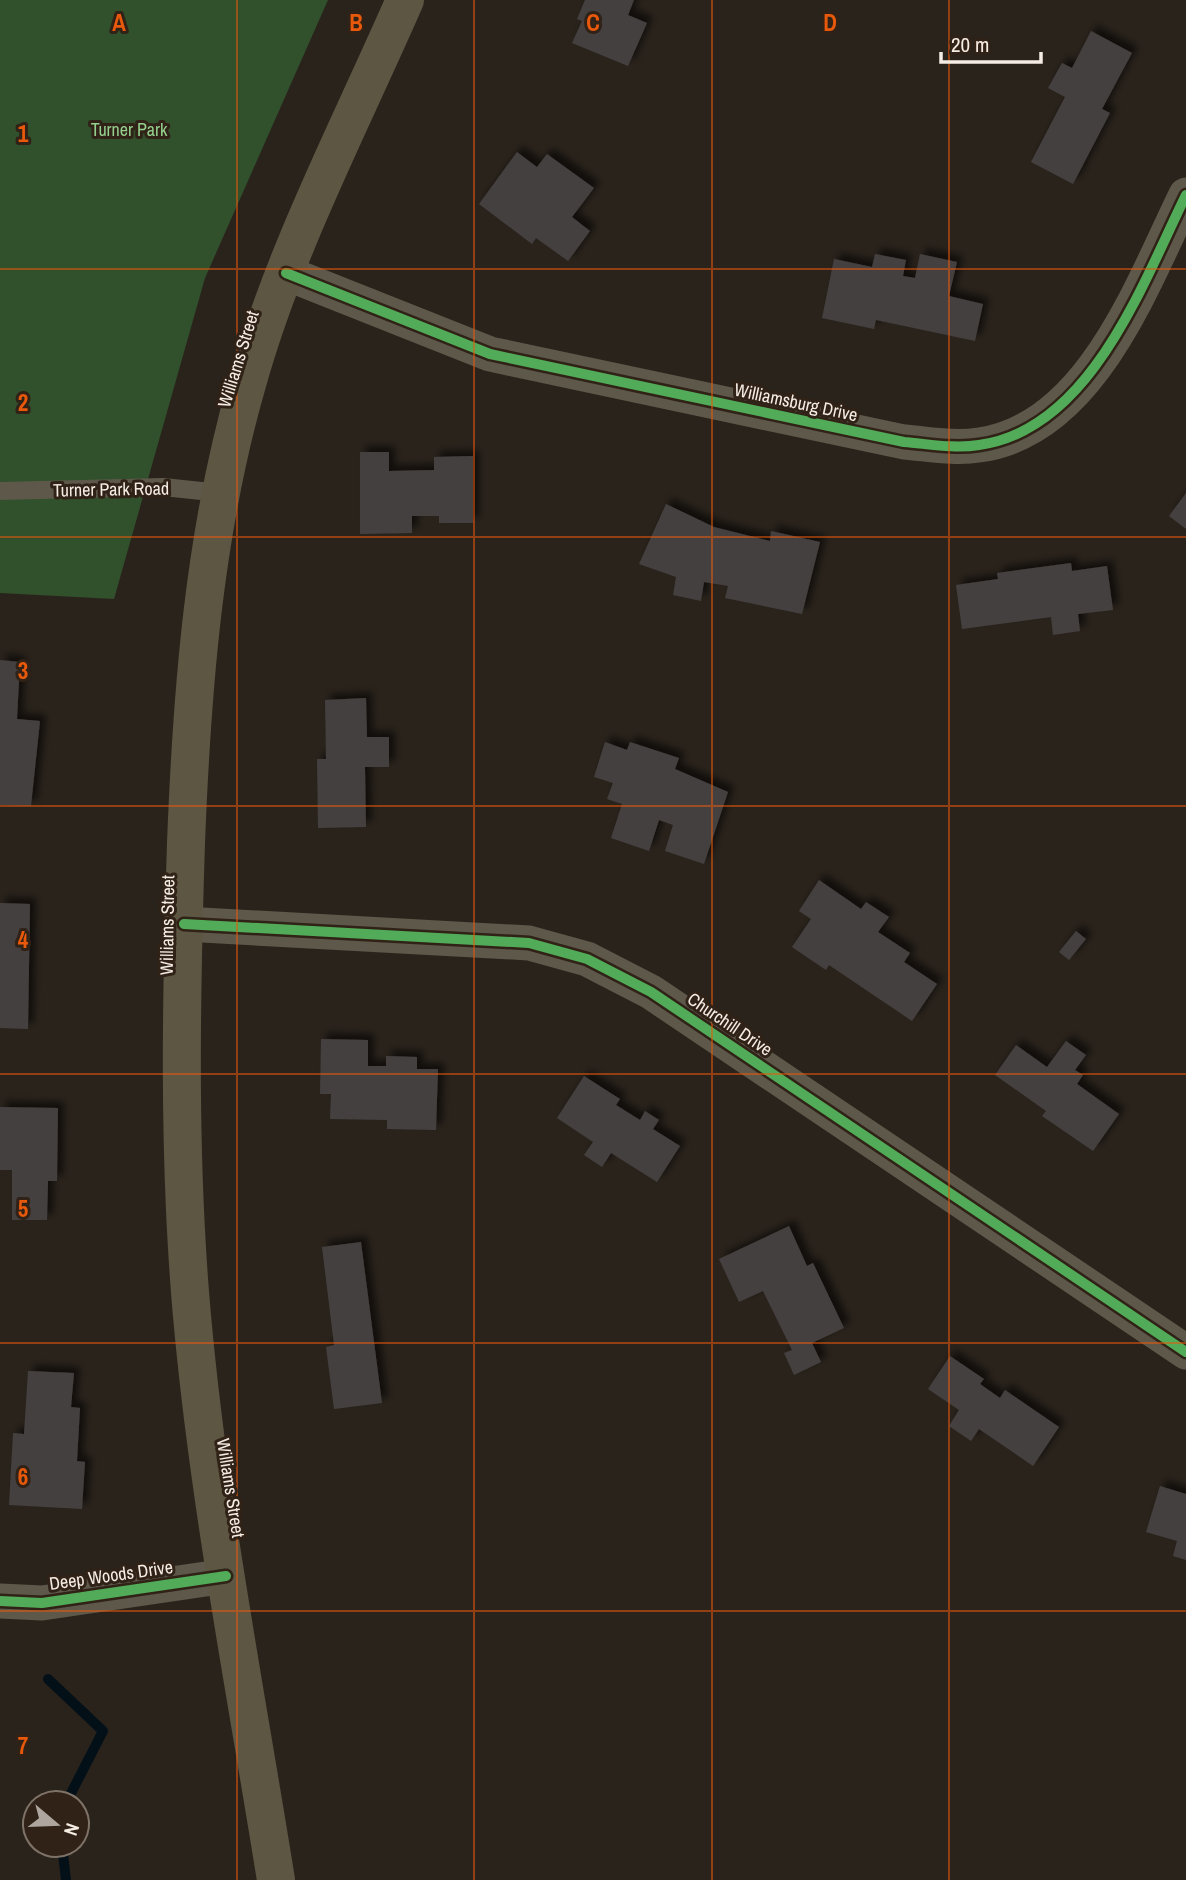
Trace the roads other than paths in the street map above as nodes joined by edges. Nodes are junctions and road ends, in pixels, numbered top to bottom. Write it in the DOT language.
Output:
graph roads {
  1 [pos="405,0"];
  2 [pos="1186,195"];
  3 [pos="286,273"];
  4 [pos="0,491"];
  5 [pos="221,492"];
  6 [pos="184,924"];
  7 [pos="1186,1352"];
  8 [pos="226,1576"];
  9 [pos="0,1601"];
  10 [pos="276,1880"];
  1 -- 3 [label="main road, Williams Street"];
  2 -- 3 [label="street, Williamsburg Drive"];
  3 -- 5 [label="main road, Williams Street"];
  4 -- 5 [label="lane, Turner Park Road"];
  5 -- 6 [label="main road, Williams Street"];
  6 -- 7 [label="street, Churchill Drive"];
  6 -- 8 [label="main road, Williams Street"];
  8 -- 9 [label="street, Deep Woods Drive"];
  8 -- 10 [label="main road, Williams Street"];
}
